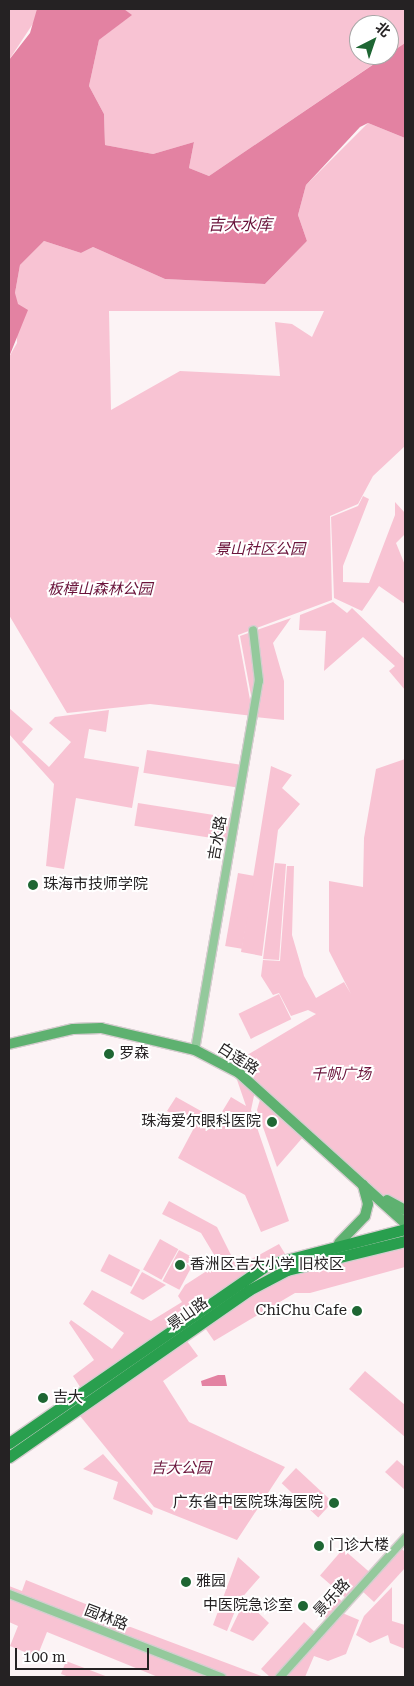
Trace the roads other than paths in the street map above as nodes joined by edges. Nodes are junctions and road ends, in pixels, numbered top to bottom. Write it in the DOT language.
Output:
graph roads {
  1 [pos="253,630"];
  2 [pos="9,1044"];
  3 [pos="195,1050"];
  4 [pos="363,1184"];
  5 [pos="405,1210"];
  6 [pos="405,1223"];
  7 [pos="405,1229"];
  8 [pos="405,1241"];
  9 [pos="339,1243"];
  10 [pos="9,1443"];
  11 [pos="9,1457"];
  12 [pos="405,1538"];
  13 [pos="9,1594"];
  14 [pos="221,1677"];
  15 [pos="280,1677"];
  1 -- 3 [label="street, 吉水路"];
  2 -- 3 [label="main road, 白莲路"];
  3 -- 4 [label="main road, 白莲路"];
  4 -- 5 [label="main road"];
  4 -- 6 [label="main road, 白莲路"];
  4 -- 9 [label="main road"];
  7 -- 9 [label="main road, 景山路"];
  8 -- 11 [label="main road, 景山路"];
  9 -- 10 [label="main road, 景山路"];
  12 -- 15 [label="street, 景乐路"];
  13 -- 14 [label="street, 园林路"];
}
